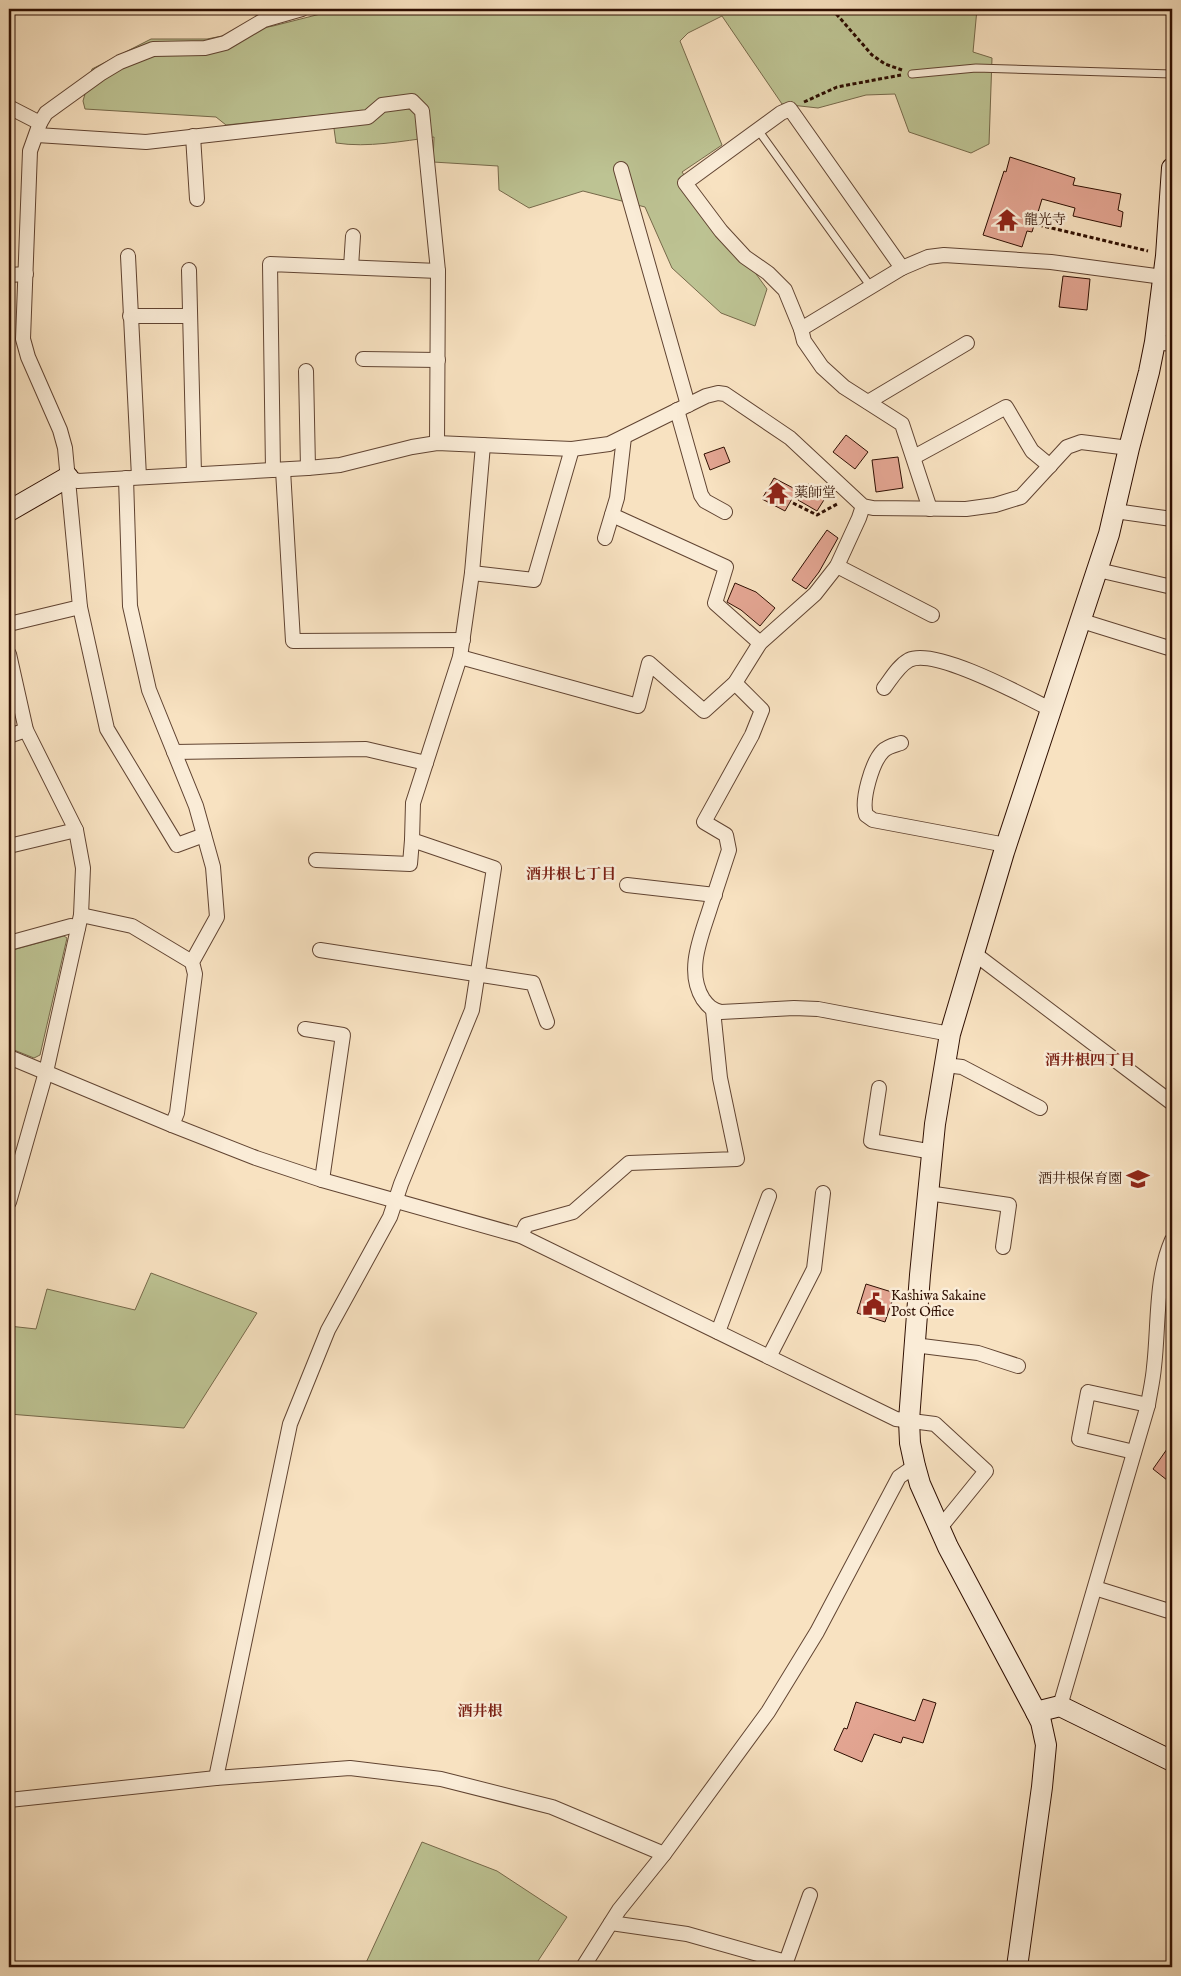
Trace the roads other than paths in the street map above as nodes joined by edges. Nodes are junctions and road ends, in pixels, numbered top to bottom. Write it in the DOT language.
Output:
graph roads {
  1 [pos="302,9"];
  2 [pos="261,14"];
  3 [pos="912,74"];
  4 [pos="1172,74"];
  5 [pos="9,107"];
  6 [pos="38,129"];
  7 [pos="758,130"];
  8 [pos="193,136"];
  9 [pos="621,168"];
  10 [pos="1172,168"];
  11 [pos="197,199"];
  12 [pos="353,236"];
  13 [pos="128,256"];
  14 [pos="351,267"];
  15 [pos="902,268"];
  16 [pos="189,270"];
  17 [pos="438,271"];
  18 [pos="26,274"];
  19 [pos="9,275"];
  20 [pos="1163,277"];
  21 [pos="871,287"];
  22 [pos="130,316"];
  23 [pos="190,316"];
  24 [pos="801,329"];
  25 [pos="967,343"];
  26 [pos="1164,343"];
  27 [pos="363,359"];
  28 [pos="438,360"];
  29 [pos="306,371"];
  30 [pos="868,402"];
  31 [pos="682,408"];
  32 [pos="624,437"];
  33 [pos="437,443"];
  34 [pos="483,445"];
  35 [pos="1129,448"];
  36 [pos="572,449"];
  37 [pos="914,457"];
  38 [pos="1050,466"];
  39 [pos="308,468"];
  40 [pos="278,470"];
  41 [pos="194,474"];
  42 [pos="132,477"];
  43 [pos="68,478"];
  44 [pos="863,506"];
  45 [pos="930,509"];
  46 [pos="9,511"];
  47 [pos="1115,511"];
  48 [pos="725,512"];
  49 [pos="612,515"];
  50 [pos="1172,519"];
  51 [pos="605,538"];
  52 [pos="837,566"];
  53 [pos="1098,570"];
  54 [pos="472,573"];
  55 [pos="1172,587"];
  56 [pos="80,607"];
  57 [pos="932,615"];
  58 [pos="1082,621"];
  59 [pos="9,624"];
  60 [pos="463,640"];
  61 [pos="760,643"];
  62 [pos="1172,649"];
  63 [pos="9,654"];
  64 [pos="460,657"];
  65 [pos="734,683"];
  66 [pos="884,688"];
  67 [pos="1052,710"];
  68 [pos="26,730"];
  69 [pos="9,736"];
  70 [pos="901,744"];
  71 [pos="174,752"];
  72 [pos="426,763"];
  73 [pos="76,830"];
  74 [pos="204,835"];
  75 [pos="412,840"];
  76 [pos="1006,845"];
  77 [pos="9,846"];
  78 [pos="316,860"];
  79 [pos="627,885"];
  80 [pos="715,895"];
  81 [pos="79,922"];
  82 [pos="9,944"];
  83 [pos="320,950"];
  84 [pos="975,954"];
  85 [pos="192,962"];
  86 [pos="478,974"];
  87 [pos="713,1010"];
  88 [pos="547,1022"];
  89 [pos="305,1029"];
  90 [pos="950,1034"];
  91 [pos="9,1057"];
  92 [pos="945,1065"];
  93 [pos="46,1072"];
  94 [pos="880,1088"];
  95 [pos="1172,1103"];
  96 [pos="1040,1108"];
  97 [pos="172,1125"];
  98 [pos="932,1152"];
  99 [pos="322,1180"];
  100 [pos="928,1193"];
  101 [pos="823,1194"];
  102 [pos="769,1196"];
  103 [pos="9,1202"];
  104 [pos="396,1202"];
  105 [pos="520,1236"];
  106 [pos="1172,1240"];
  107 [pos="1003,1247"];
  108 [pos="718,1332"];
  109 [pos="914,1345"];
  110 [pos="769,1357"];
  111 [pos="1018,1366"];
  112 [pos="1148,1405"];
  113 [pos="909,1420"];
  114 [pos="1134,1452"];
  115 [pos="915,1466"];
  116 [pos="939,1529"];
  117 [pos="1095,1588"];
  118 [pos="1172,1612"];
  119 [pos="1060,1706"];
  120 [pos="1036,1712"];
  121 [pos="1172,1761"];
  122 [pos="216,1778"];
  123 [pos="9,1800"];
  124 [pos="664,1854"];
  125 [pos="810,1895"];
  126 [pos="611,1923"];
  127 [pos="583,1967"];
  128 [pos="1017,1967"];
  1 -- 2 [label="street"];
  2 -- 6 [label="street"];
  3 -- 4 [label="lane"];
  5 -- 6 [label="street"];
  6 -- 8 [label="street"];
  6 -- 18 [label="street"];
  7 -- 15 [label="street"];
  7 -- 21 [label="lane"];
  7 -- 24 [label="street"];
  8 -- 11 [label="street"];
  8 -- 17 [label="street"];
  9 -- 31 [label="street"];
  10 -- 20 [label="street"];
  12 -- 14 [label="street"];
  13 -- 22 [label="street"];
  14 -- 17 [label="street"];
  14 -- 40 [label="street"];
  15 -- 20 [label="street"];
  15 -- 21 [label="street"];
  16 -- 23 [label="street"];
  17 -- 28 [label="street"];
  18 -- 19 [label="street"];
  18 -- 43 [label="street"];
  20 -- 26 [label="street"];
  21 -- 24 [label="street"];
  22 -- 23 [label="street"];
  22 -- 42 [label="street"];
  23 -- 41 [label="street"];
  24 -- 30 [label="street"];
  25 -- 30 [label="street"];
  26 -- 35 [label="street"];
  27 -- 28 [label="street"];
  28 -- 33 [label="street"];
  29 -- 39 [label="street"];
  30 -- 37 [label="street"];
  31 -- 32 [label="street"];
  31 -- 44 [label="street"];
  31 -- 48 [label="street"];
  32 -- 36 [label="street"];
  32 -- 49 [label="street"];
  33 -- 34 [label="street"];
  33 -- 39 [label="street"];
  34 -- 36 [label="street"];
  34 -- 54 [label="street"];
  35 -- 38 [label="street"];
  35 -- 47 [label="street"];
  36 -- 54 [label="street"];
  37 -- 38 [label="street"];
  37 -- 45 [label="street"];
  38 -- 45 [label="street"];
  39 -- 40 [label="street"];
  40 -- 41 [label="street"];
  40 -- 60 [label="street"];
  41 -- 42 [label="street"];
  42 -- 43 [label="street"];
  42 -- 71 [label="street"];
  43 -- 46 [label="street"];
  43 -- 56 [label="street"];
  44 -- 45 [label="street"];
  44 -- 52 [label="street"];
  47 -- 50 [label="street"];
  47 -- 53 [label="street"];
  49 -- 51 [label="street"];
  49 -- 61 [label="street"];
  52 -- 57 [label="street"];
  52 -- 61 [label="street"];
  53 -- 55 [label="street"];
  53 -- 58 [label="street"];
  54 -- 60 [label="street"];
  56 -- 59 [label="street"];
  56 -- 74 [label="street"];
  58 -- 62 [label="street"];
  58 -- 67 [label="street"];
  60 -- 64 [label="street"];
  61 -- 65 [label="street"];
  63 -- 68 [label="street"];
  64 -- 65 [label="street"];
  64 -- 72 [label="street"];
  65 -- 80 [label="street"];
  66 -- 67 [label="street"];
  67 -- 76 [label="street"];
  68 -- 69 [label="street"];
  68 -- 73 [label="street"];
  70 -- 76 [label="street"];
  71 -- 72 [label="street"];
  71 -- 74 [label="street"];
  72 -- 75 [label="street"];
  73 -- 77 [label="street"];
  73 -- 81 [label="street"];
  74 -- 85 [label="street"];
  75 -- 78 [label="street"];
  75 -- 86 [label="street"];
  76 -- 84 [label="street"];
  79 -- 80 [label="street"];
  80 -- 87 [label="street"];
  81 -- 82 [label="street"];
  81 -- 85 [label="street"];
  81 -- 93 [label="street"];
  83 -- 86 [label="street"];
  84 -- 90 [label="street"];
  84 -- 95 [label="street"];
  85 -- 97 [label="street"];
  86 -- 88 [label="street"];
  86 -- 104 [label="street"];
  87 -- 90 [label="street"];
  87 -- 105 [label="street"];
  89 -- 99 [label="street"];
  90 -- 92 [label="street"];
  91 -- 93 [label="street"];
  92 -- 96 [label="street"];
  92 -- 98 [label="street"];
  93 -- 97 [label="street"];
  93 -- 103 [label="street"];
  94 -- 98 [label="street"];
  97 -- 99 [label="street"];
  98 -- 100 [label="street"];
  99 -- 104 [label="street"];
  100 -- 107 [label="street"];
  100 -- 109 [label="street"];
  101 -- 110 [label="street"];
  102 -- 108 [label="street"];
  104 -- 105 [label="street"];
  104 -- 122 [label="street"];
  105 -- 108 [label="street"];
  106 -- 112 [label="street"];
  108 -- 110 [label="street"];
  109 -- 111 [label="street"];
  109 -- 113 [label="street"];
  110 -- 113 [label="street"];
  112 -- 114 [label="street"];
  112 -- 114 [label="street"];
  113 -- 115 [label="street"];
  113 -- 116 [label="street"];
  114 -- 117 [label="street"];
  115 -- 116 [label="street"];
  115 -- 124 [label="street"];
  116 -- 120 [label="street"];
  117 -- 118 [label="street"];
  117 -- 119 [label="street"];
  119 -- 120 [label="street"];
  119 -- 121 [label="street"];
  120 -- 128 [label="street"];
  122 -- 123 [label="street"];
  122 -- 124 [label="street"];
  124 -- 126 [label="street"];
  125 -- 126 [label="street"];
  126 -- 127 [label="street"];
}
